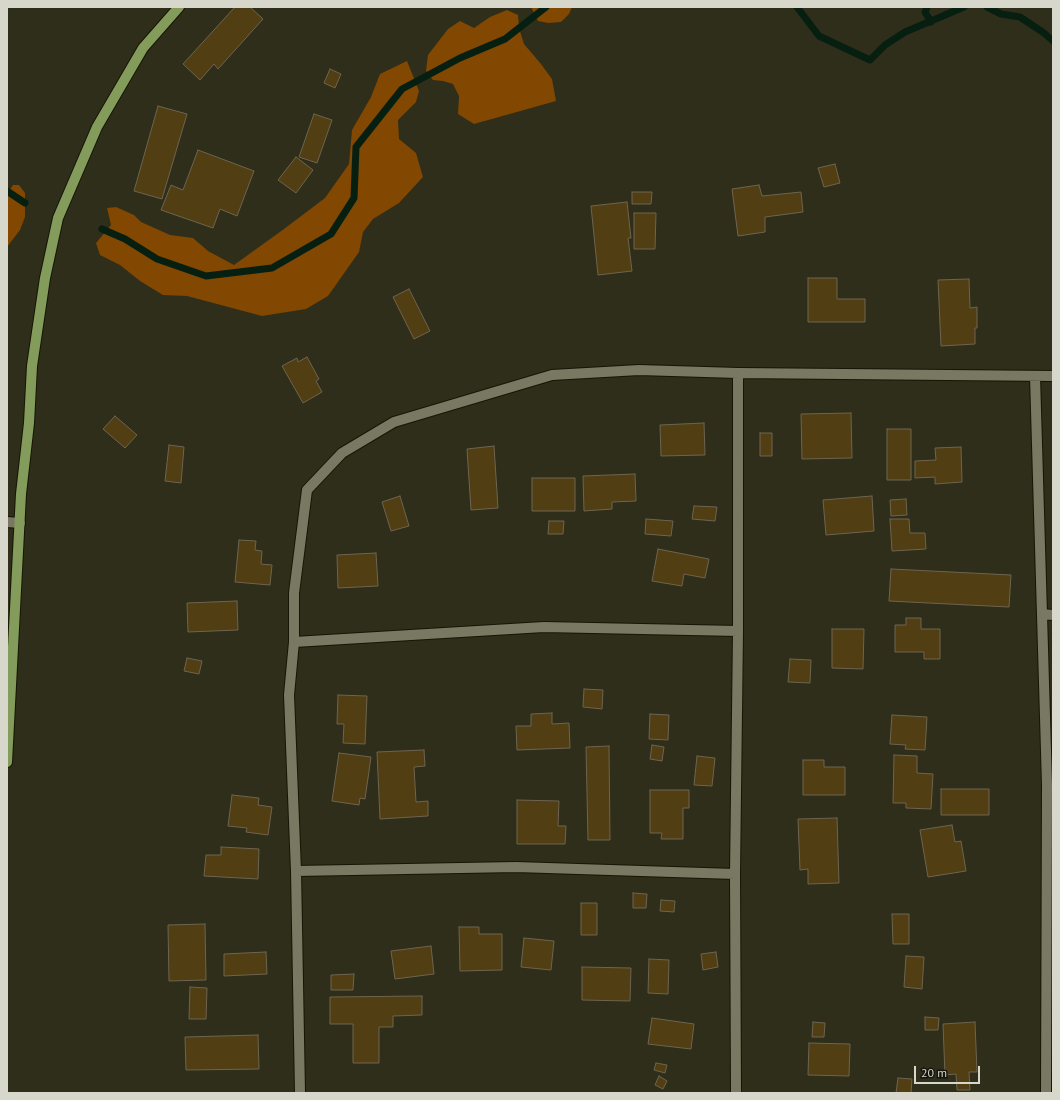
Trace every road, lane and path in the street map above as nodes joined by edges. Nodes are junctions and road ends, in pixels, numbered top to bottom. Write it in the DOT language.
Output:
graph roads {
  1 [pos="179,7"];
  2 [pos="738,373"];
  3 [pos="1035,376"];
  4 [pos="1053,376"];
  5 [pos="7,522"];
  6 [pos="20,524"];
  7 [pos="1042,614"];
  8 [pos="1053,615"];
  9 [pos="738,631"];
  10 [pos="294,642"];
  11 [pos="7,762"];
  12 [pos="296,871"];
  13 [pos="735,874"];
  14 [pos="300,1093"];
  15 [pos="736,1093"];
  16 [pos="1046,1093"];
  1 -- 6 [label="main road"];
  2 -- 3 [label="street"];
  2 -- 9 [label="street"];
  2 -- 10 [label="street"];
  3 -- 4 [label="street"];
  3 -- 7 [label="street"];
  5 -- 6 [label="street"];
  6 -- 11 [label="main road"];
  7 -- 8 [label="street"];
  7 -- 16 [label="street"];
  9 -- 10 [label="street"];
  9 -- 13 [label="street"];
  10 -- 12 [label="street"];
  12 -- 13 [label="street"];
  12 -- 14 [label="street"];
  13 -- 15 [label="street"];
}
